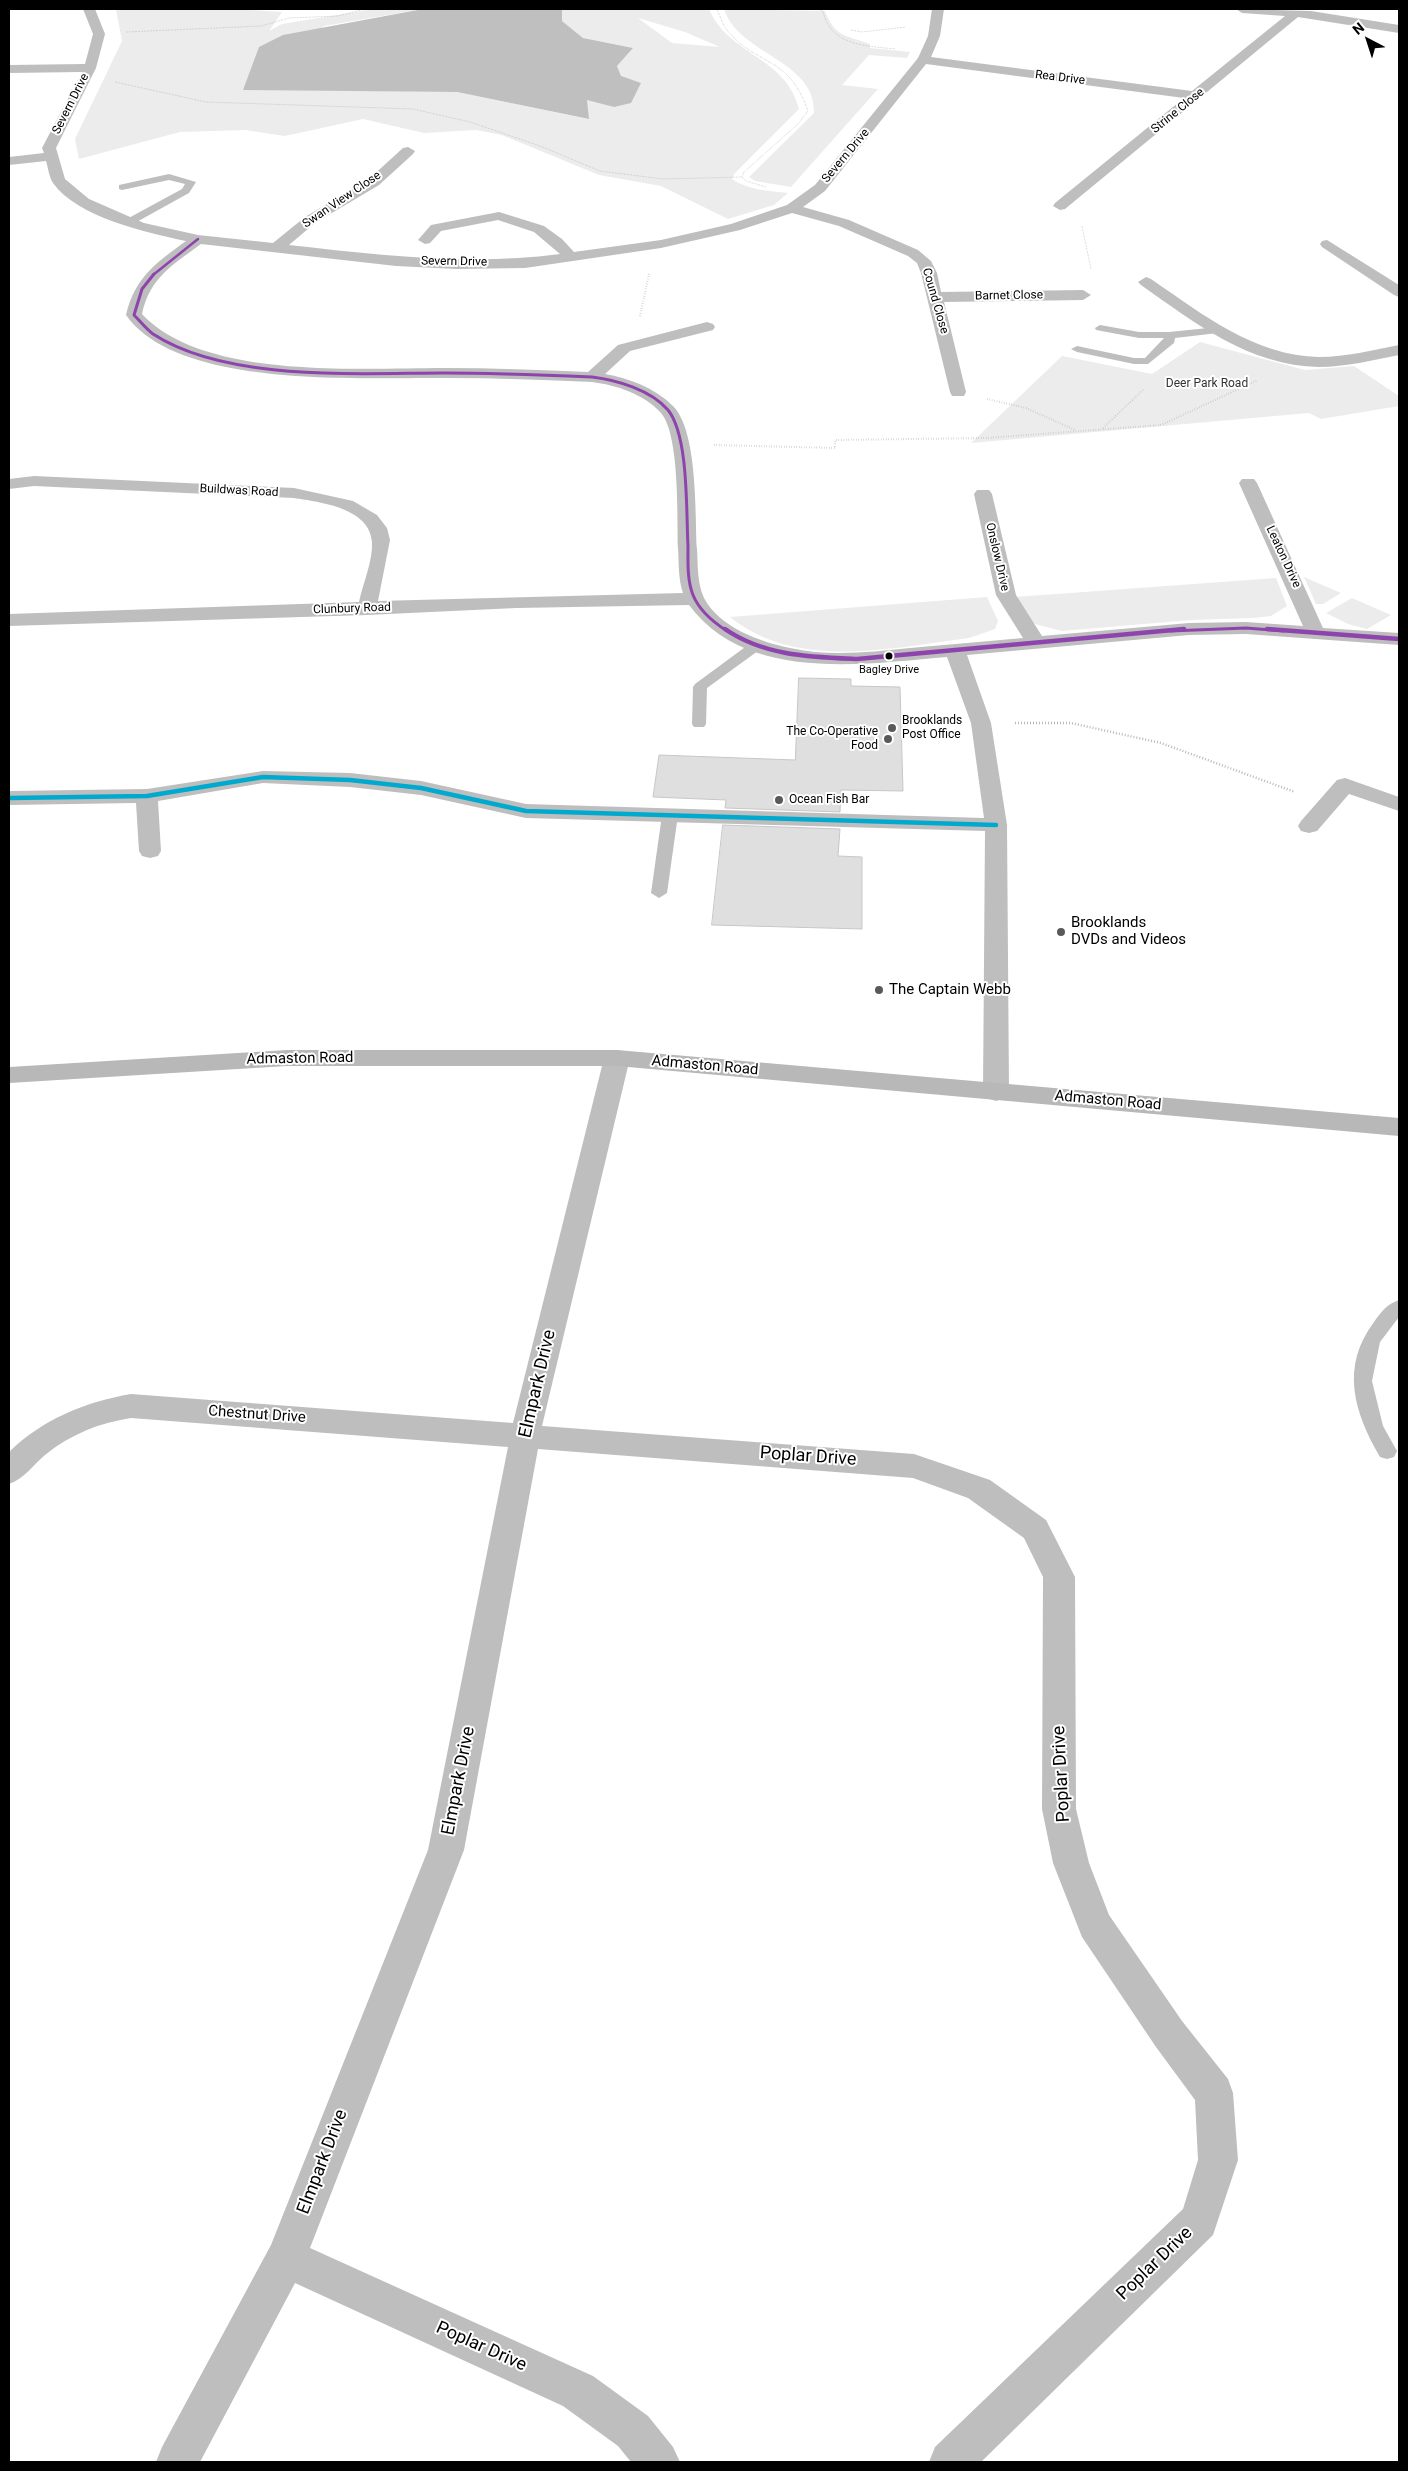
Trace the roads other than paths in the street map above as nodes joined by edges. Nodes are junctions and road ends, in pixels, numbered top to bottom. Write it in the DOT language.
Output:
graph roads {
  1 [pos="89,9"];
  2 [pos="938,9"];
  3 [pos="1242,9"];
  4 [pos="1295,14"];
  5 [pos="1398,27"];
  6 [pos="926,56"];
  7 [pos="90,68"];
  8 [pos="9,70"];
  9 [pos="1197,96"];
  10 [pos="408,151"];
  11 [pos="51,156"];
  12 [pos="9,161"];
  13 [pos="122,187"];
  14 [pos="1060,206"];
  15 [pos="792,208"];
  16 [pos="129,222"];
  17 [pos="198,239"];
  18 [pos="425,240"];
  19 [pos="1327,244"];
  20 [pos="276,248"];
  21 [pos="571,257"];
  22 [pos="1146,282"];
  23 [pos="1399,292"];
  24 [pos="1083,295"];
  25 [pos="935,297"];
  26 [pos="707,327"];
  27 [pos="1100,328"];
  28 [pos="1218,330"];
  29 [pos="1169,335"];
  30 [pos="666,336"];
  31 [pos="682,349"];
  32 [pos="1077,349"];
  33 [pos="1399,350"];
  34 [pos="592,377"];
  35 [pos="958,392"];
  36 [pos="1248,483"];
  37 [pos="9,484"];
  38 [pos="983,494"];
  39 [pos="695,599"];
  40 [pos="367,609"];
  41 [pos="9,620"];
  42 [pos="1314,632"];
  43 [pos="1399,639"];
  44 [pos="1036,642"];
  45 [pos="757,645"];
  46 [pos="955,651"];
  47 [pos="699,724"];
  48 [pos="147,796"];
  49 [pos="9,798"];
  50 [pos="1399,804"];
  51 [pos="670,815"];
  52 [pos="996,825"];
  53 [pos="1309,826"];
  54 [pos="150,851"];
  55 [pos="658,893"];
  56 [pos="617,1058"];
  57 [pos="9,1075"];
  58 [pos="996,1092"];
  59 [pos="1399,1126"];
  60 [pos="1399,1307"];
  61 [pos="525,1436"];
  62 [pos="1387,1451"];
  63 [pos="9,1472"];
  64 [pos="286,2258"];
  65 [pos="177,2462"];
  66 [pos="658,2462"];
  67 [pos="950,2462"];
  1 -- 7 [label="street, Severn Drive"];
  2 -- 6 [label="street, Severn Drive"];
  3 -- 4 [label="street"];
  4 -- 5 [label="street"];
  4 -- 9 [label="street, Strine Close"];
  6 -- 9 [label="street, Rea Drive"];
  6 -- 15 [label="street, Severn Drive"];
  7 -- 8 [label="street"];
  7 -- 11 [label="street, Severn Drive"];
  9 -- 14 [label="street, Strine Close"];
  10 -- 20 [label="street, Swan View Close"];
  11 -- 12 [label="street"];
  11 -- 16 [label="street, Severn Drive"];
  13 -- 16 [label="lane"];
  15 -- 21 [label="street, Severn Drive"];
  15 -- 25 [label="street, Cound Close"];
  16 -- 17 [label="street, Severn Drive"];
  17 -- 20 [label="street, Severn Drive"];
  17 -- 34 [label="street"];
  18 -- 21 [label="street"];
  19 -- 23 [label="street"];
  20 -- 21 [label="street, Severn Drive"];
  22 -- 28 [label="street"];
  24 -- 25 [label="street, Barnet Close"];
  25 -- 35 [label="street, Cound Close"];
  26 -- 30 [label="street"];
  27 -- 29 [label="lane"];
  28 -- 29 [label="lane"];
  28 -- 33 [label="street"];
  29 -- 32 [label="lane"];
  30 -- 31 [label="street"];
  30 -- 34 [label="street"];
  34 -- 39 [label="street"];
  36 -- 42 [label="street, Leaton Drive"];
  37 -- 40 [label="street, Buildwas Road"];
  38 -- 44 [label="street, Onslow Drive"];
  39 -- 40 [label="street, Clunbury Road"];
  39 -- 45 [label="street"];
  40 -- 41 [label="street, Clunbury Road"];
  42 -- 43 [label="street"];
  42 -- 44 [label="street"];
  44 -- 46 [label="street"];
  45 -- 46 [label="street"];
  45 -- 47 [label="lane"];
  46 -- 52 [label="street"];
  48 -- 49 [label="street"];
  48 -- 51 [label="street"];
  48 -- 54 [label="street"];
  50 -- 53 [label="street"];
  51 -- 52 [label="street"];
  51 -- 55 [label="lane"];
  52 -- 58 [label="street"];
  56 -- 57 [label="street, Admaston Road"];
  56 -- 58 [label="street, Admaston Road"];
  56 -- 61 [label="street, Elmpark Drive"];
  58 -- 59 [label="street, Admaston Road"];
  60 -- 62 [label="lane"];
  61 -- 63 [label="street, Chestnut Drive"];
  61 -- 64 [label="street, Elmpark Drive"];
  61 -- 67 [label="street, Poplar Drive"];
  64 -- 65 [label="street, Elmpark Drive"];
  64 -- 66 [label="street, Poplar Drive"];
}
